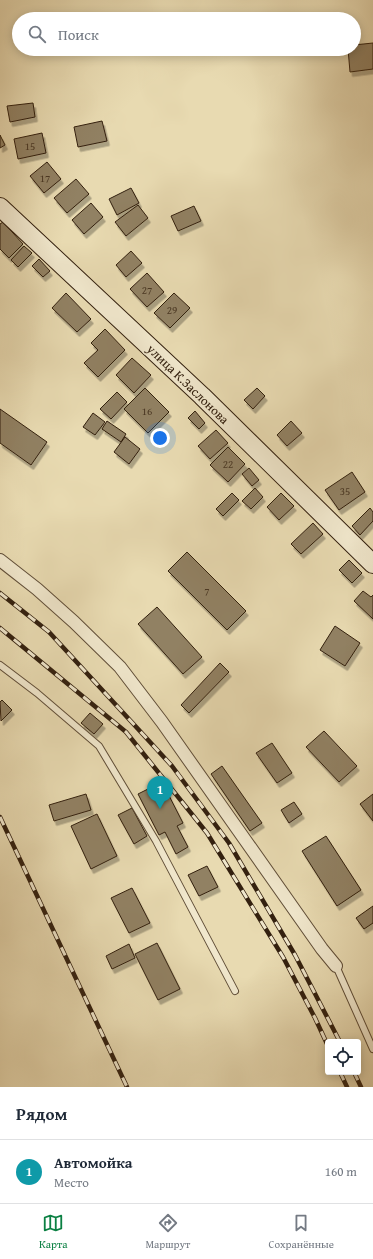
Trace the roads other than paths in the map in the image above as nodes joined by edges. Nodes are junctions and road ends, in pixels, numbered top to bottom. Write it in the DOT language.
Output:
graph roads {
  1 [pos="0,207"];
  2 [pos="0,560"];
  3 [pos="373,564"];
  4 [pos="0,665"];
  5 [pos="336,966"];
  6 [pos="235,991"];
  7 [pos="373,1049"];
  1 -- 3 [label="street, улица К.Заслонова"];
  2 -- 5 [label="street"];
  4 -- 6 [label="lane"];
  5 -- 7 [label="lane"];
}
